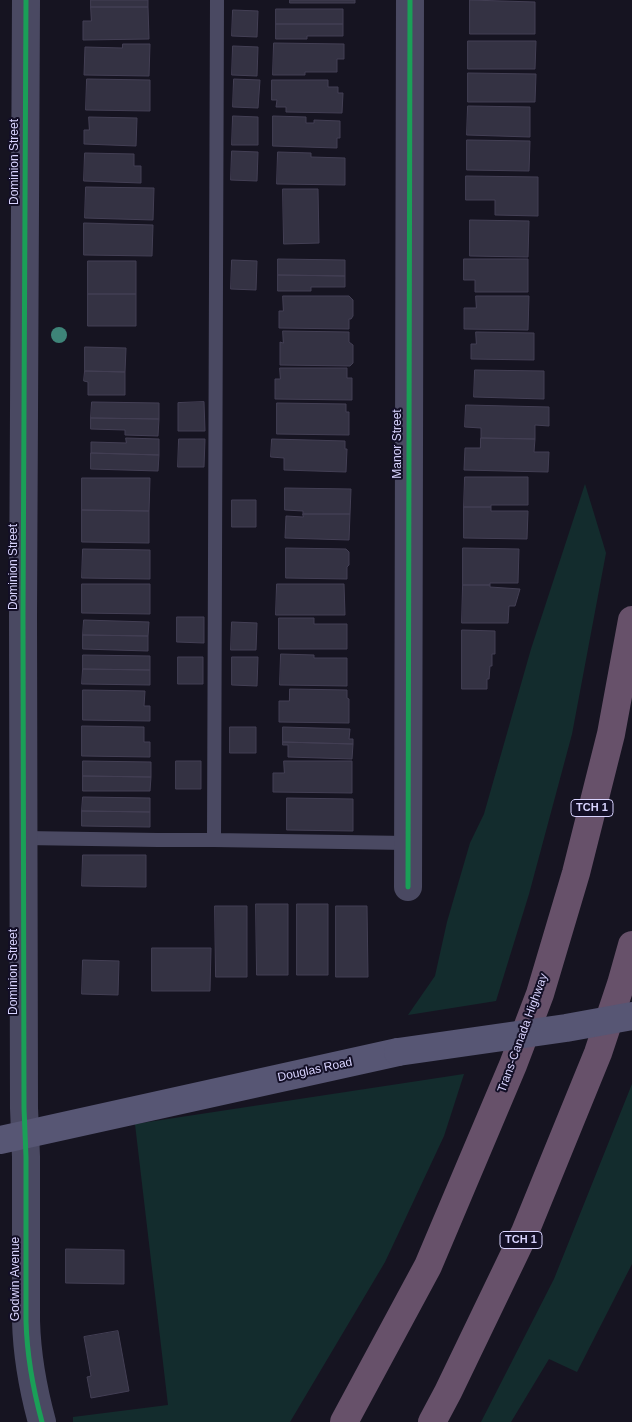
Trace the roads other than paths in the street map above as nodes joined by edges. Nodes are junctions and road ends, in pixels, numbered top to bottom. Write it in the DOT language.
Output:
graph roads {
  1 [pos="26,0"];
  2 [pos="217,0"];
  3 [pos="410,0"];
  4 [pos="632,620"];
  5 [pos="24,838"];
  6 [pos="214,840"];
  7 [pos="407,843"];
  8 [pos="408,887"];
  9 [pos="632,945"];
  10 [pos="632,1016"];
  11 [pos="12,1137"];
  12 [pos="42,1422"];
  13 [pos="344,1422"];
  14 [pos="432,1422"];
  1 -- 5 [label="street, Dominion Street"];
  2 -- 6 [label="lane"];
  3 -- 7 [label="street, Manor Street"];
  4 -- 13 [label="highway, Trans-Canada Highway / TCH 1"];
  5 -- 6 [label="lane"];
  5 -- 11 [label="street, Dominion Street"];
  6 -- 7 [label="lane"];
  7 -- 8 [label="street, Manor Street"];
  9 -- 14 [label="highway, TCH 1"];
  10 -- 11 [label="street, Douglas Road, bridge"];
  11 -- 12 [label="street, Godwin Avenue"];
}
